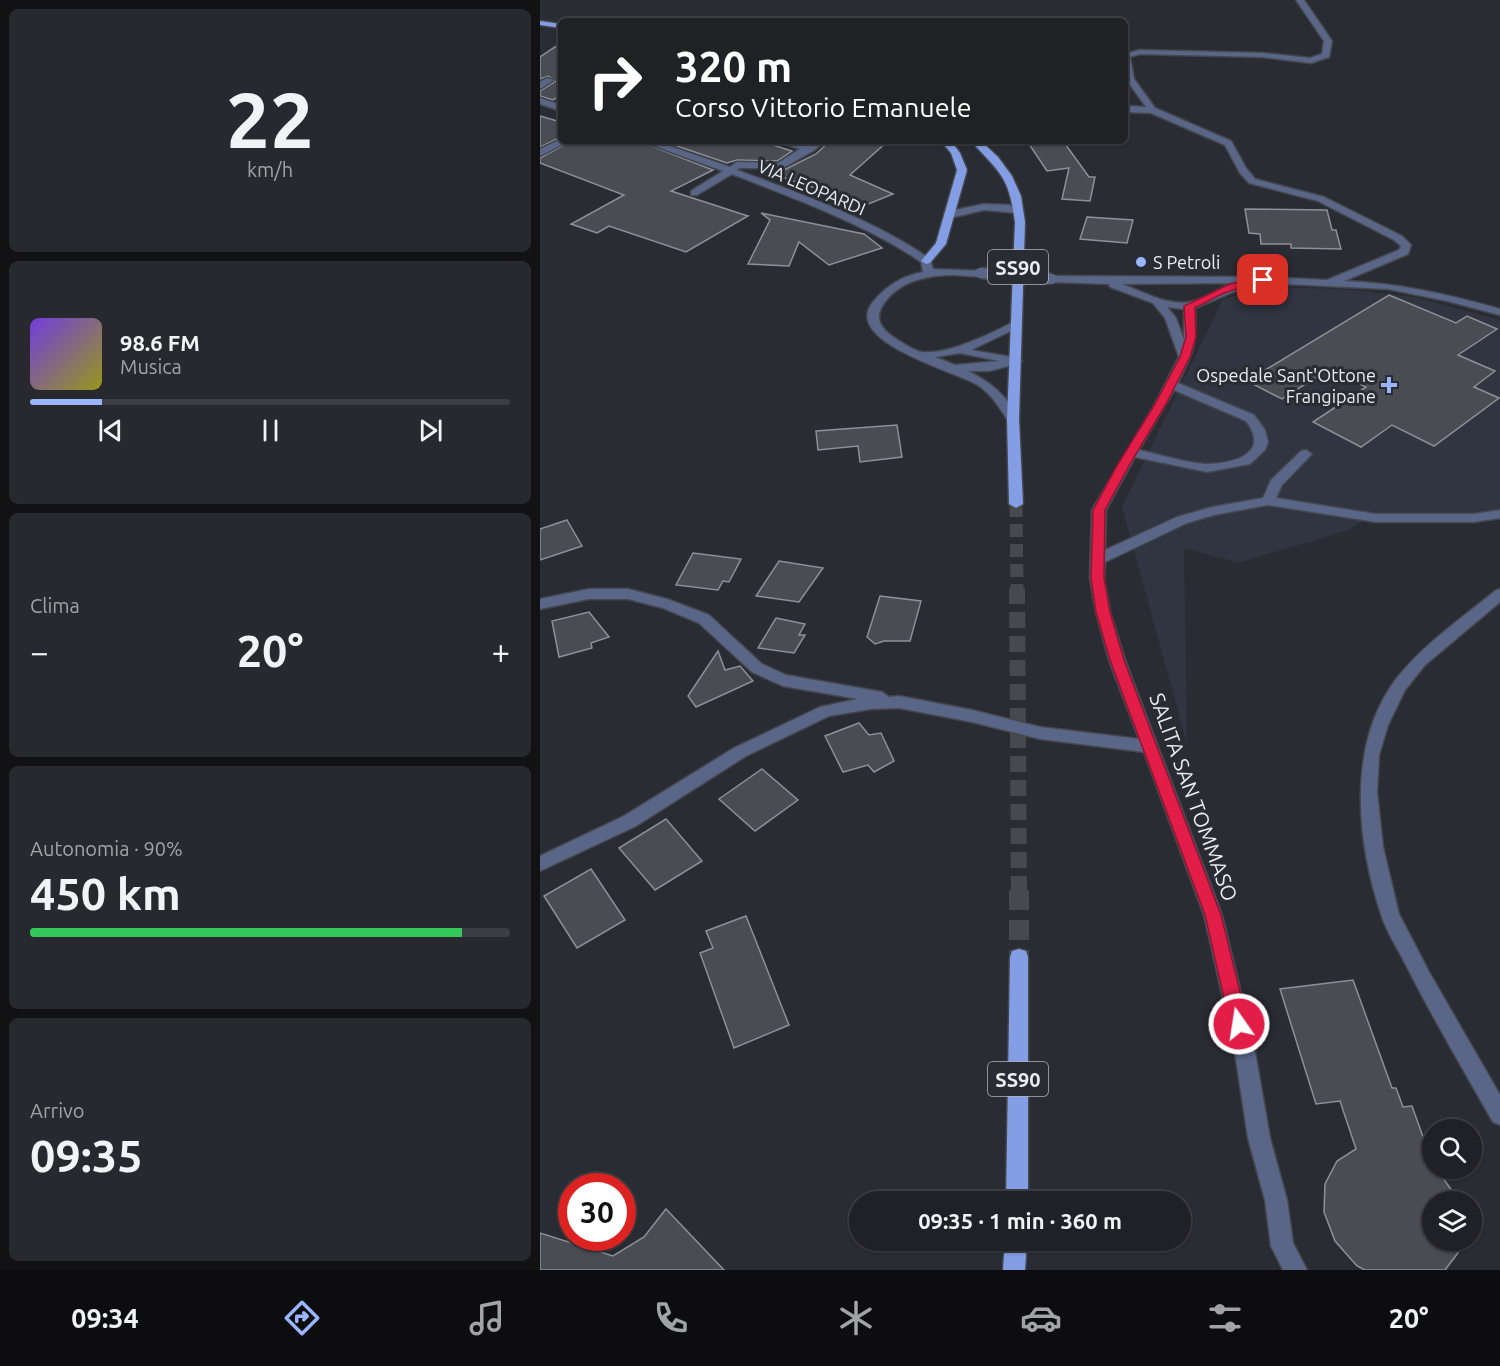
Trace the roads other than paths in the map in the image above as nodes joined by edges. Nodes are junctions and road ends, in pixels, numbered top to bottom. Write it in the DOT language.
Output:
graph roads {
  1 [pos="1300,0"];
  2 [pos="540,23"];
  3 [pos="558,26"];
  4 [pos="1128,55"];
  5 [pos="1128,68"];
  6 [pos="550,80"];
  7 [pos="540,87"];
  8 [pos="540,101"];
  9 [pos="558,107"];
  10 [pos="1128,109"];
  11 [pos="1152,110"];
  12 [pos="558,144"];
  13 [pos="655,144"];
  14 [pos="793,144"];
  15 [pos="816,144"];
  16 [pos="948,144"];
  17 [pos="979,144"];
  18 [pos="810,148"];
  19 [pos="540,153"];
  20 [pos="732,170"];
  21 [pos="694,193"];
  22 [pos="1018,210"];
  23 [pos="950,214"];
  24 [pos="927,267"];
  25 [pos="1186,279"];
  26 [pos="1263,280"];
  27 [pos="1099,281"];
  28 [pos="1331,282"];
  29 [pos="1214,294"];
  30 [pos="1157,301"];
  31 [pos="1190,306"];
  32 [pos="1500,312"];
  33 [pos="1017,324"];
  34 [pos="960,351"];
  35 [pos="922,356"];
  36 [pos="1185,357"];
  37 [pos="1016,361"];
  38 [pos="947,365"];
  39 [pos="1171,384"];
  40 [pos="1013,419"];
  41 [pos="1131,452"];
  42 [pos="1306,453"];
  43 [pos="1268,501"];
  44 [pos="1016,504"];
  45 [pos="1500,514"];
  46 [pos="1098,560"];
  47 [pos="1500,594"];
  48 [pos="540,604"];
  49 [pos="899,702"];
  50 [pos="1151,747"];
  51 [pos="540,864"];
  52 [pos="1019,957"];
  53 [pos="1500,1115"];
  54 [pos="1017,1191"];
  55 [pos="1015,1251"];
  56 [pos="1014,1270"];
  57 [pos="1296,1270"];
  1 -- 4 [label="street"];
  2 -- 3 [label="main road"];
  5 -- 11 [label="street"];
  6 -- 7 [label="street"];
  8 -- 9 [label="street"];
  10 -- 11 [label="street"];
  11 -- 28 [label="street"];
  12 -- 19 [label="street"];
  13 -- 20 [label="street, VIA LEOPARDI"];
  14 -- 18 [label="street"];
  15 -- 18 [label="street"];
  16 -- 23 [label="main road"];
  17 -- 22 [label="main road, SS90"];
  18 -- 20 [label="street"];
  20 -- 21 [label="street"];
  20 -- 24 [label="street, VIA LEOPARDI"];
  22 -- 23 [label="street"];
  22 -- 33 [label="main road, SS90"];
  23 -- 24 [label="main road"];
  24 -- 27 [label="street, bridge"];
  24 -- 35 [label="street"];
  25 -- 26 [label="street"];
  25 -- 27 [label="street"];
  25 -- 29 [label="street"];
  25 -- 30 [label="street"];
  26 -- 28 [label="street"];
  26 -- 29 [label="street"];
  27 -- 30 [label="street"];
  28 -- 32 [label="street"];
  29 -- 31 [label="street"];
  30 -- 31 [label="street"];
  30 -- 36 [label="street"];
  31 -- 36 [label="street, SALITA SAN TOMMASO"];
  33 -- 34 [label="street"];
  33 -- 37 [label="main road, SS90"];
  34 -- 35 [label="street"];
  34 -- 37 [label="street"];
  35 -- 38 [label="street"];
  36 -- 39 [label="street, SALITA SAN TOMMASO"];
  37 -- 38 [label="street"];
  37 -- 40 [label="main road, SS90"];
  38 -- 40 [label="street"];
  39 -- 41 [label="street, SALITA SAN TOMMASO"];
  39 -- 41 [label="street"];
  40 -- 44 [label="main road, SS90"];
  41 -- 46 [label="street, SALITA SAN TOMMASO"];
  42 -- 43 [label="street"];
  43 -- 45 [label="street"];
  43 -- 46 [label="street"];
  46 -- 50 [label="street, SALITA SAN TOMMASO"];
  47 -- 53 [label="street"];
  48 -- 49 [label="street"];
  49 -- 50 [label="street"];
  49 -- 51 [label="street"];
  50 -- 57 [label="street, SALITA SAN TOMMASO"];
  52 -- 54 [label="main road, SS90"];
  55 -- 56 [label="main road"];
}
